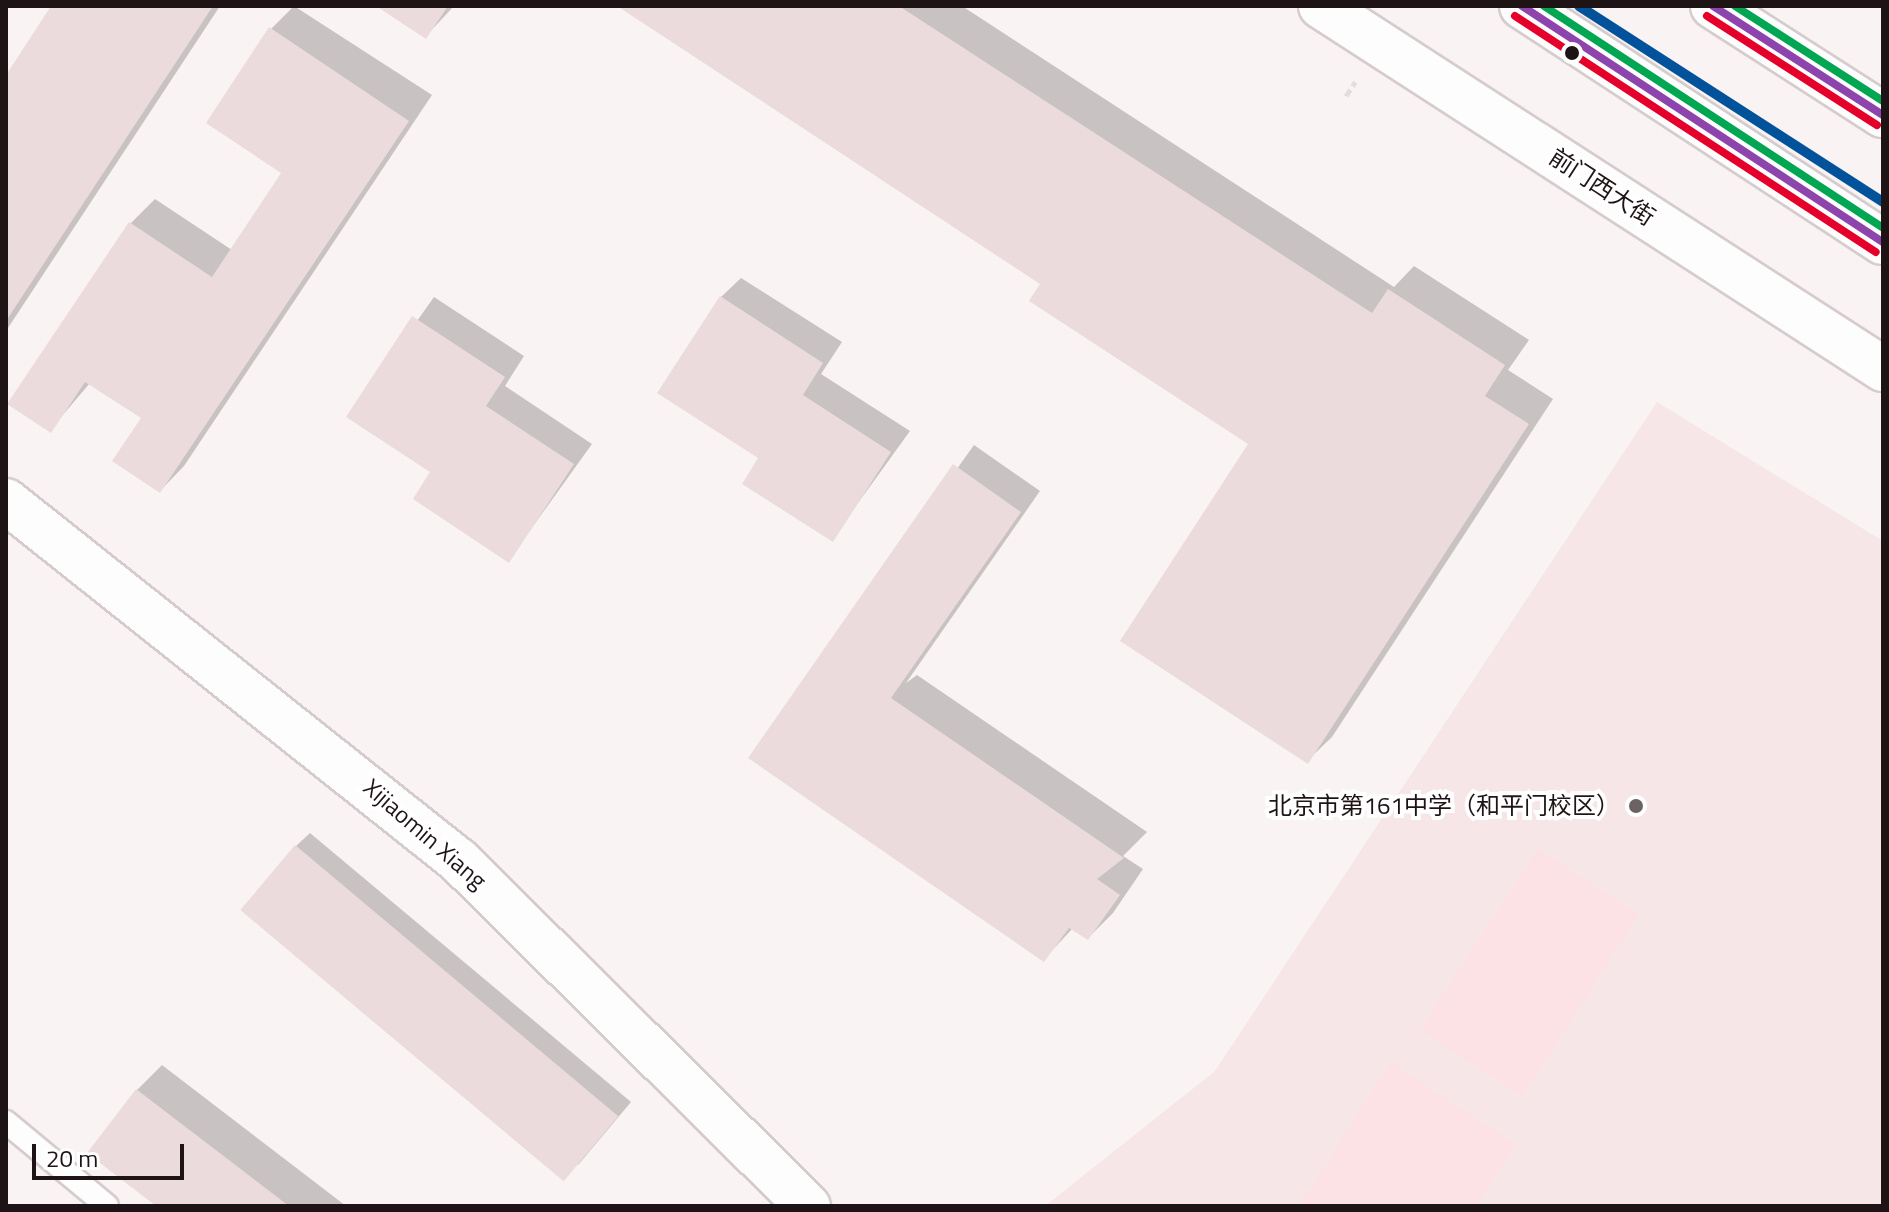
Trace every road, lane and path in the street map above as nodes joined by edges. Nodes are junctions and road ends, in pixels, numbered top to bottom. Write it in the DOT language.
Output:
graph roads {
  1 [pos="1321,6"];
  2 [pos="1522,6"];
  3 [pos="1713,6"];
  4 [pos="1883,115"];
  5 [pos="1883,242"];
  6 [pos="1883,369"];
  7 [pos="6,501"];
  8 [pos="6,1122"];
  9 [pos="107,1206"];
  10 [pos="808,1206"];
  1 -- 6 [label="street, 前门西大街"];
  2 -- 5 [label="street"];
  3 -- 4 [label="street"];
  7 -- 10 [label="street, Xijiaomin Xiang"];
  8 -- 9 [label="lane"];
}
